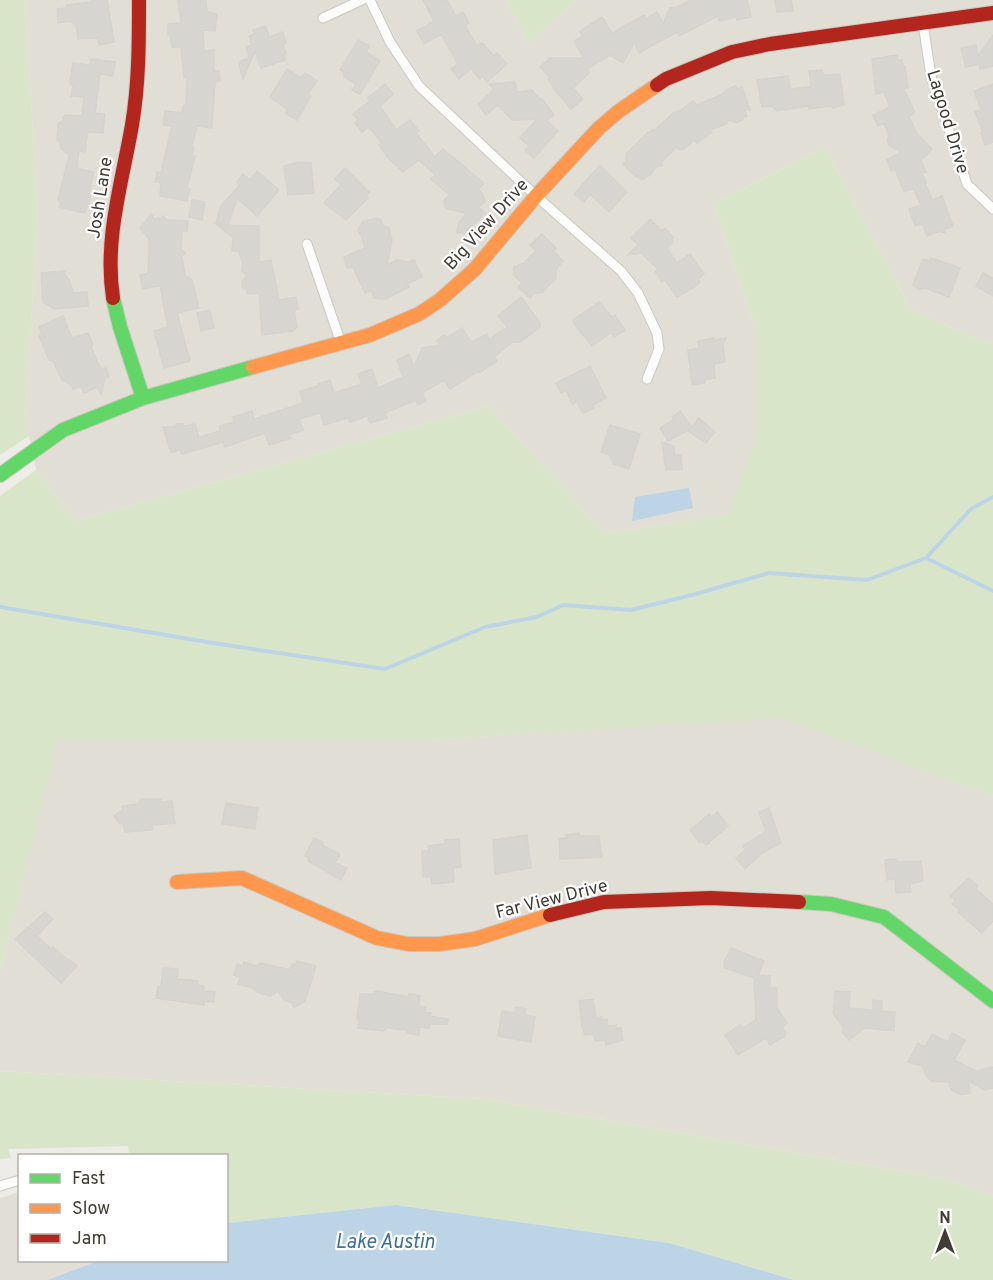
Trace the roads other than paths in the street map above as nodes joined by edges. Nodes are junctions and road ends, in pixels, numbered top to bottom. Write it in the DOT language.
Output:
graph roads {
  1 [pos="139,0"];
  2 [pos="362,0"];
  3 [pos="370,0"];
  4 [pos="993,13"];
  5 [pos="323,18"];
  6 [pos="923,24"];
  7 [pos="536,196"];
  8 [pos="993,209"];
  9 [pos="307,244"];
  10 [pos="341,343"];
  11 [pos="647,379"];
  12 [pos="143,398"];
  13 [pos="0,475"];
  14 [pos="177,882"];
  15 [pos="993,1000"];
  16 [pos="18,1181"];
  17 [pos="0,1186"];
  1 -- 12 [label="street, Josh Lane"];
  2 -- 5 [label="street"];
  3 -- 7 [label="street"];
  4 -- 6 [label="street, Big View Drive"];
  6 -- 7 [label="street, Big View Drive"];
  6 -- 8 [label="street, Lagood Drive"];
  7 -- 10 [label="street, Big View Drive"];
  7 -- 11 [label="street"];
  9 -- 10 [label="street"];
  10 -- 12 [label="street, Big View Drive"];
  12 -- 13 [label="street, Big View Drive"];
  14 -- 15 [label="street, Far View Drive"];
  16 -- 17 [label="street"];
}
